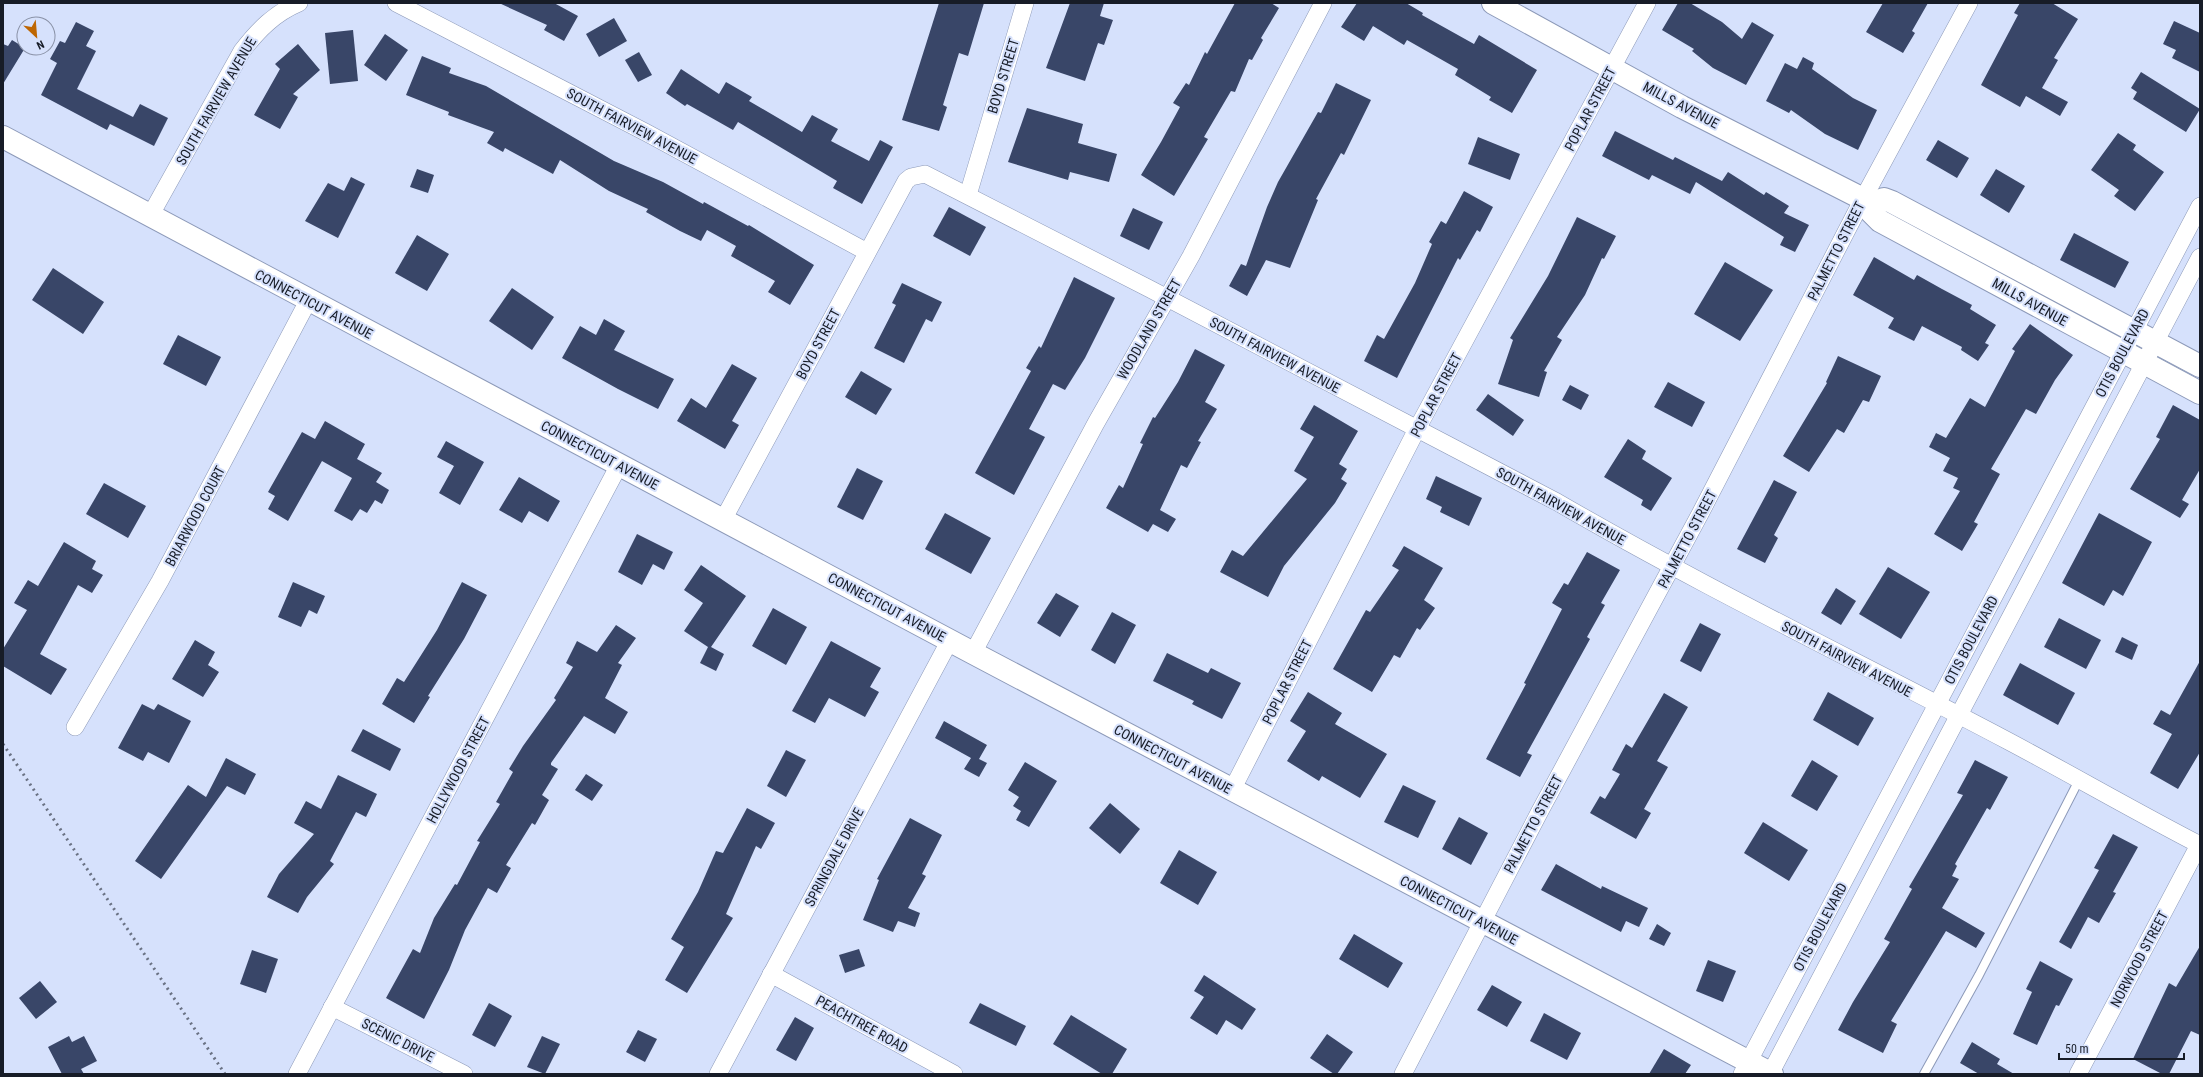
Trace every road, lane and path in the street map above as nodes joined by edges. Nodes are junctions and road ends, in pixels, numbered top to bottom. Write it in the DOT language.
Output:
graph roads {
  1 [pos="299,3"];
  2 [pos="396,3"];
  3 [pos="1025,3"];
  4 [pos="1323,3"];
  5 [pos="1493,3"];
  6 [pos="1647,3"];
  7 [pos="1969,3"];
  8 [pos="1612,68"];
  9 [pos="3,138"];
  10 [pos="920,174"];
  11 [pos="968,195"];
  12 [pos="1867,201"];
  13 [pos="2200,206"];
  14 [pos="150,216"];
  15 [pos="867,252"];
  16 [pos="2200,257"];
  17 [pos="1167,298"];
  18 [pos="308,301"];
  19 [pos="2134,331"];
  20 [pos="2155,342"];
  21 [pos="2123,352"];
  22 [pos="2144,363"];
  23 [pos="2200,366"];
  24 [pos="2200,393"];
  25 [pos="1417,429"];
  26 [pos="619,465"];
  27 [pos="723,520"];
  28 [pos="1672,566"];
  29 [pos="950,640"];
  30 [pos="973,653"];
  31 [pos="1937,705"];
  32 [pos="1958,715"];
  33 [pos="75,727"];
  34 [pos="2079,780"];
  35 [pos="1232,790"];
  36 [pos="2200,844"];
  37 [pos="1482,922"];
  38 [pos="771,974"];
  39 [pos="332,1007"];
  40 [pos="1746,1068"];
  41 [pos="296,1074"];
  42 [pos="464,1074"];
  43 [pos="718,1074"];
  44 [pos="954,1074"];
  45 [pos="1403,1074"];
  46 [pos="1770,1074"];
  47 [pos="1924,1074"];
  48 [pos="2078,1074"];
  1 -- 14 [label="street, SOUTH FAIRVIEW AVENUE"];
  2 -- 15 [label="street, SOUTH FAIRVIEW AVENUE"];
  3 -- 11 [label="street, BOYD STREET"];
  4 -- 17 [label="street, WOODLAND STREET"];
  5 -- 8 [label="street, MILLS AVENUE"];
  6 -- 8 [label="street, POPLAR STREET"];
  7 -- 12 [label="street, PALMETTO STREET"];
  8 -- 12 [label="street, MILLS AVENUE"];
  8 -- 25 [label="street, POPLAR STREET"];
  9 -- 14 [label="street, CONNECTICUT AVENUE"];
  10 -- 11 [label="street, SOUTH FAIRVIEW AVENUE"];
  10 -- 15 [label="street, BOYD STREET"];
  11 -- 17 [label="street, SOUTH FAIRVIEW AVENUE"];
  12 -- 19 [label="street, MILLS AVENUE"];
  12 -- 21 [label="street, MILLS AVENUE"];
  12 -- 28 [label="street, PALMETTO STREET"];
  13 -- 19 [label="street, OTIS BOULEVARD"];
  14 -- 18 [label="street, CONNECTICUT AVENUE"];
  15 -- 27 [label="street, BOYD STREET"];
  16 -- 20 [label="street, OTIS BOULEVARD"];
  17 -- 25 [label="street, SOUTH FAIRVIEW AVENUE"];
  17 -- 30 [label="street, WOODLAND STREET"];
  18 -- 26 [label="street, CONNECTICUT AVENUE"];
  18 -- 33 [label="street, BRIARWOOD COURT"];
  19 -- 20 [label="street, MILLS AVENUE"];
  19 -- 21 [label="street, OTIS BOULEVARD"];
  20 -- 22 [label="street, OTIS BOULEVARD"];
  20 -- 23 [label="street, MILLS AVENUE"];
  21 -- 22 [label="street, MILLS AVENUE"];
  21 -- 31 [label="street, OTIS BOULEVARD"];
  22 -- 24 [label="street, MILLS AVENUE"];
  22 -- 32 [label="street, OTIS BOULEVARD"];
  25 -- 28 [label="street, SOUTH FAIRVIEW AVENUE"];
  25 -- 35 [label="street, POPLAR STREET"];
  26 -- 27 [label="street, CONNECTICUT AVENUE"];
  26 -- 39 [label="street, HOLLYWOOD STREET"];
  27 -- 29 [label="street, CONNECTICUT AVENUE"];
  28 -- 31 [label="street, SOUTH FAIRVIEW AVENUE"];
  28 -- 37 [label="street, PALMETTO STREET"];
  29 -- 30 [label="street, CONNECTICUT AVENUE"];
  29 -- 38 [label="street, SPRINGDALE DRIVE"];
  30 -- 35 [label="street, CONNECTICUT AVENUE"];
  31 -- 32 [label="street, SOUTH FAIRVIEW AVENUE"];
  31 -- 40 [label="street, OTIS BOULEVARD"];
  32 -- 34 [label="street, SOUTH FAIRVIEW AVENUE"];
  32 -- 46 [label="street, OTIS BOULEVARD"];
  34 -- 36 [label="street, SOUTH FAIRVIEW AVENUE"];
  34 -- 47 [label="lane"];
  35 -- 37 [label="street, CONNECTICUT AVENUE"];
  36 -- 48 [label="street, NORWOOD STREET"];
  37 -- 40 [label="street, CONNECTICUT AVENUE"];
  37 -- 45 [label="street, PALMETTO STREET"];
  38 -- 43 [label="street, SPRINGDALE DRIVE"];
  38 -- 44 [label="street, PEACHTREE ROAD"];
  39 -- 41 [label="street, HOLLYWOOD STREET"];
  39 -- 42 [label="street, SCENIC DRIVE"];
  40 -- 46 [label="street, CONNECTICUT AVENUE"];
}
